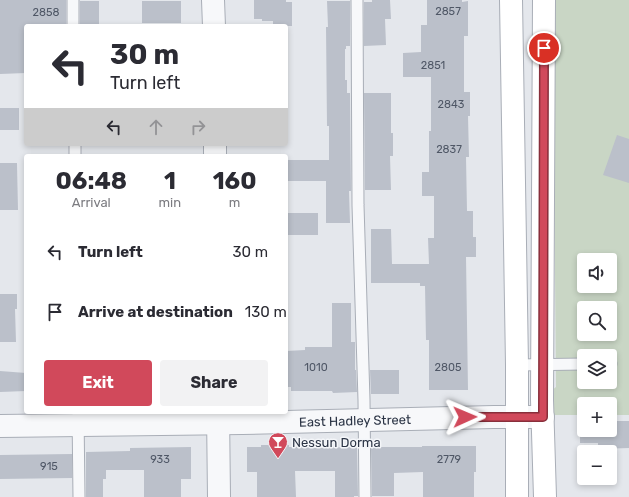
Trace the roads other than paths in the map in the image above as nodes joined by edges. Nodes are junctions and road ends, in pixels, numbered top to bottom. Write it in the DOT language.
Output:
graph roads {
  1 [pos="72,0"];
  2 [pos="213,0"];
  3 [pos="357,0"];
  4 [pos="512,0"];
  5 [pos="544,0"];
  6 [pos="73,24"];
  7 [pos="214,24"];
  8 [pos="577,364"];
  9 [pos="517,365"];
  10 [pos="543,365"];
  11 [pos="517,416"];
  12 [pos="543,417"];
  13 [pos="78,418"];
  14 [pos="219,418"];
  15 [pos="364,420"];
  16 [pos="0,426"];
  17 [pos="79,497"];
  18 [pos="219,497"];
  19 [pos="365,497"];
  20 [pos="518,497"];
  21 [pos="544,497"];
  1 -- 6 [label="lane"];
  2 -- 7 [label="street"];
  3 -- 15 [label="lane"];
  4 -- 9 [label="main road"];
  5 -- 10 [label="main road"];
  8 -- 10 [label="lane"];
  9 -- 10 [label="lane"];
  9 -- 11 [label="main road"];
  10 -- 12 [label="main road"];
  11 -- 12 [label="street, East Hadley Street"];
  11 -- 15 [label="street, East Hadley Street"];
  11 -- 20 [label="main road"];
  12 -- 21 [label="main road"];
  13 -- 14 [label="street, East Hadley Street"];
  13 -- 16 [label="street, East Hadley Street"];
  13 -- 17 [label="lane"];
  14 -- 15 [label="street, East Hadley Street"];
  14 -- 18 [label="street"];
  15 -- 19 [label="lane"];
}
